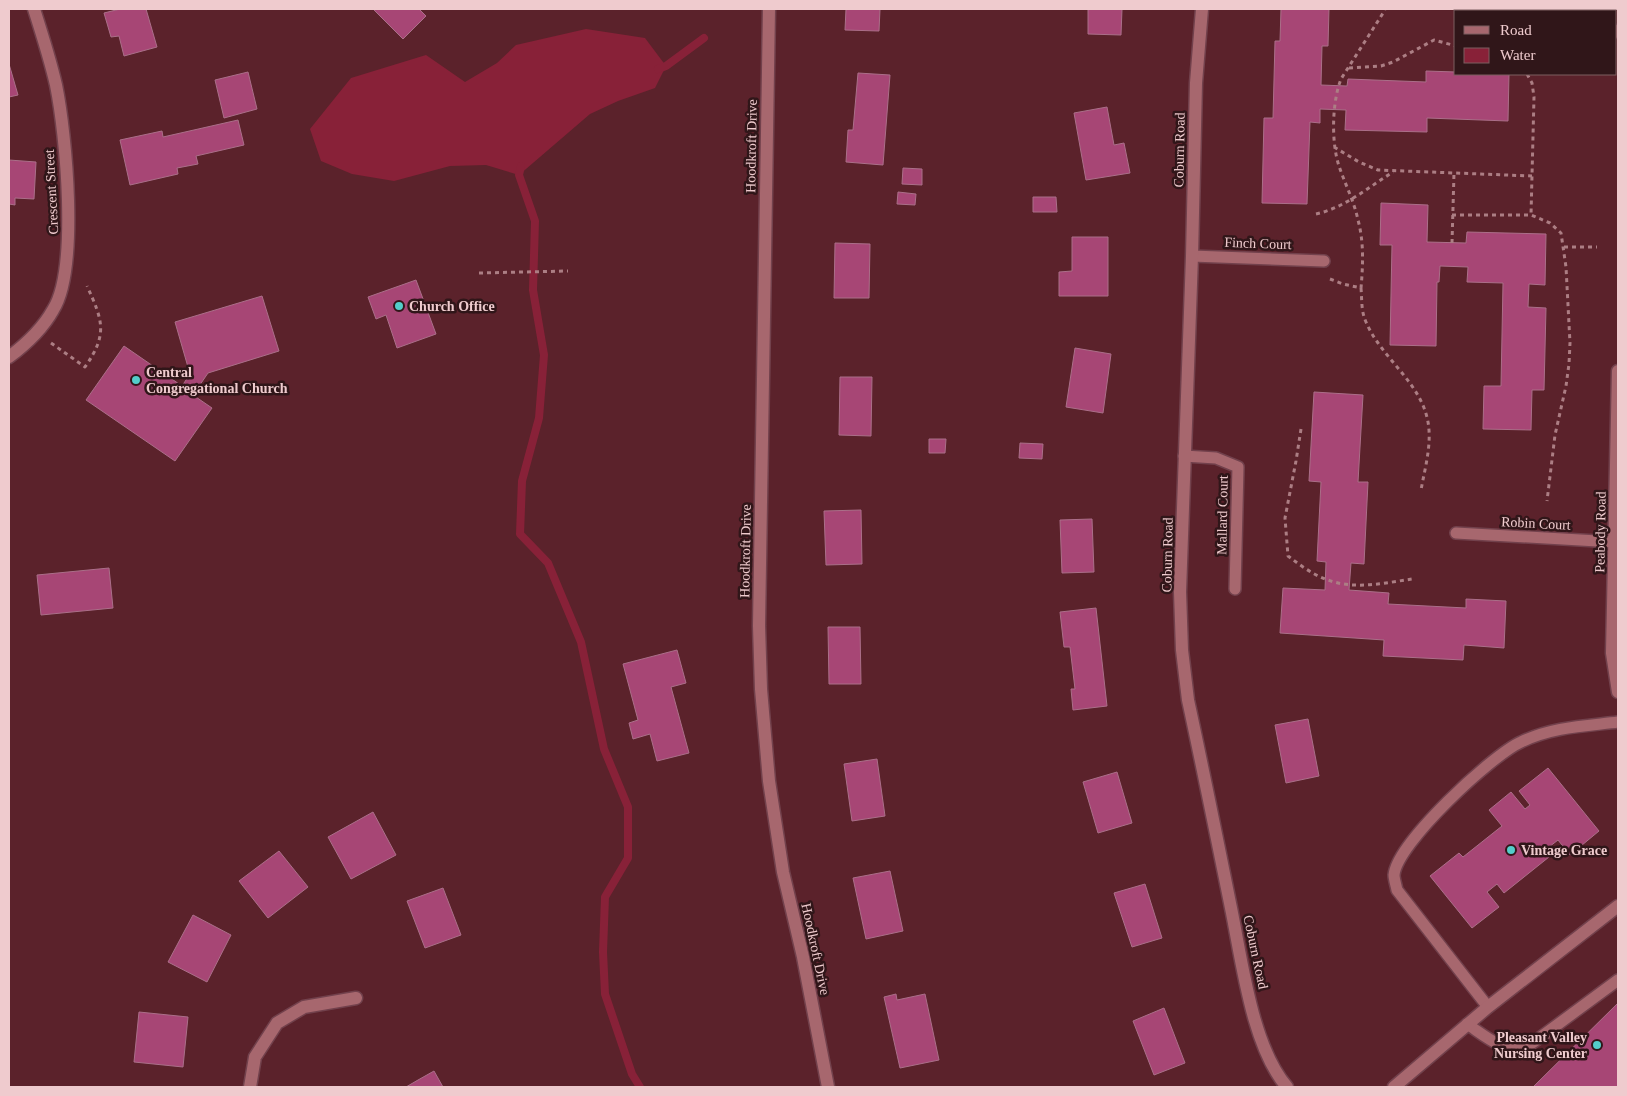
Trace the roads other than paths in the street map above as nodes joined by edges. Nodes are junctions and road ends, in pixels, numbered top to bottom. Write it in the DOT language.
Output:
graph roads {
  1 [pos="34,9"];
  2 [pos="769,9"];
  3 [pos="1202,9"];
  4 [pos="1192,256"];
  5 [pos="1324,261"];
  6 [pos="9,357"];
  7 [pos="1618,371"];
  8 [pos="1184,456"];
  9 [pos="1456,533"];
  10 [pos="1615,542"];
  11 [pos="1616,566"];
  12 [pos="1236,589"];
  13 [pos="1618,692"];
  14 [pos="1618,722"];
  15 [pos="1618,906"];
  16 [pos="1618,980"];
  17 [pos="356,998"];
  18 [pos="1488,1008"];
  19 [pos="1467,1024"];
  20 [pos="250,1087"];
  21 [pos="828,1087"];
  22 [pos="1288,1087"];
  23 [pos="1394,1087"];
  1 -- 6 [label="street, Crescent Street"];
  2 -- 21 [label="street, Hoodkroft Drive"];
  3 -- 4 [label="street, Coburn Road"];
  4 -- 5 [label="lane, Finch Court"];
  4 -- 8 [label="street, Coburn Road"];
  7 -- 10 [label="street, Peabody Road"];
  8 -- 12 [label="lane, Mallard Court"];
  8 -- 22 [label="street, Coburn Road"];
  9 -- 10 [label="lane, Robin Court"];
  10 -- 11 [label="street, Peabody Road"];
  11 -- 13 [label="street, Peabody Road"];
  14 -- 18 [label="lane"];
  15 -- 18 [label="street"];
  16 -- 19 [label="lane"];
  17 -- 20 [label="street"];
  18 -- 19 [label="street"];
  19 -- 23 [label="street"];
}
